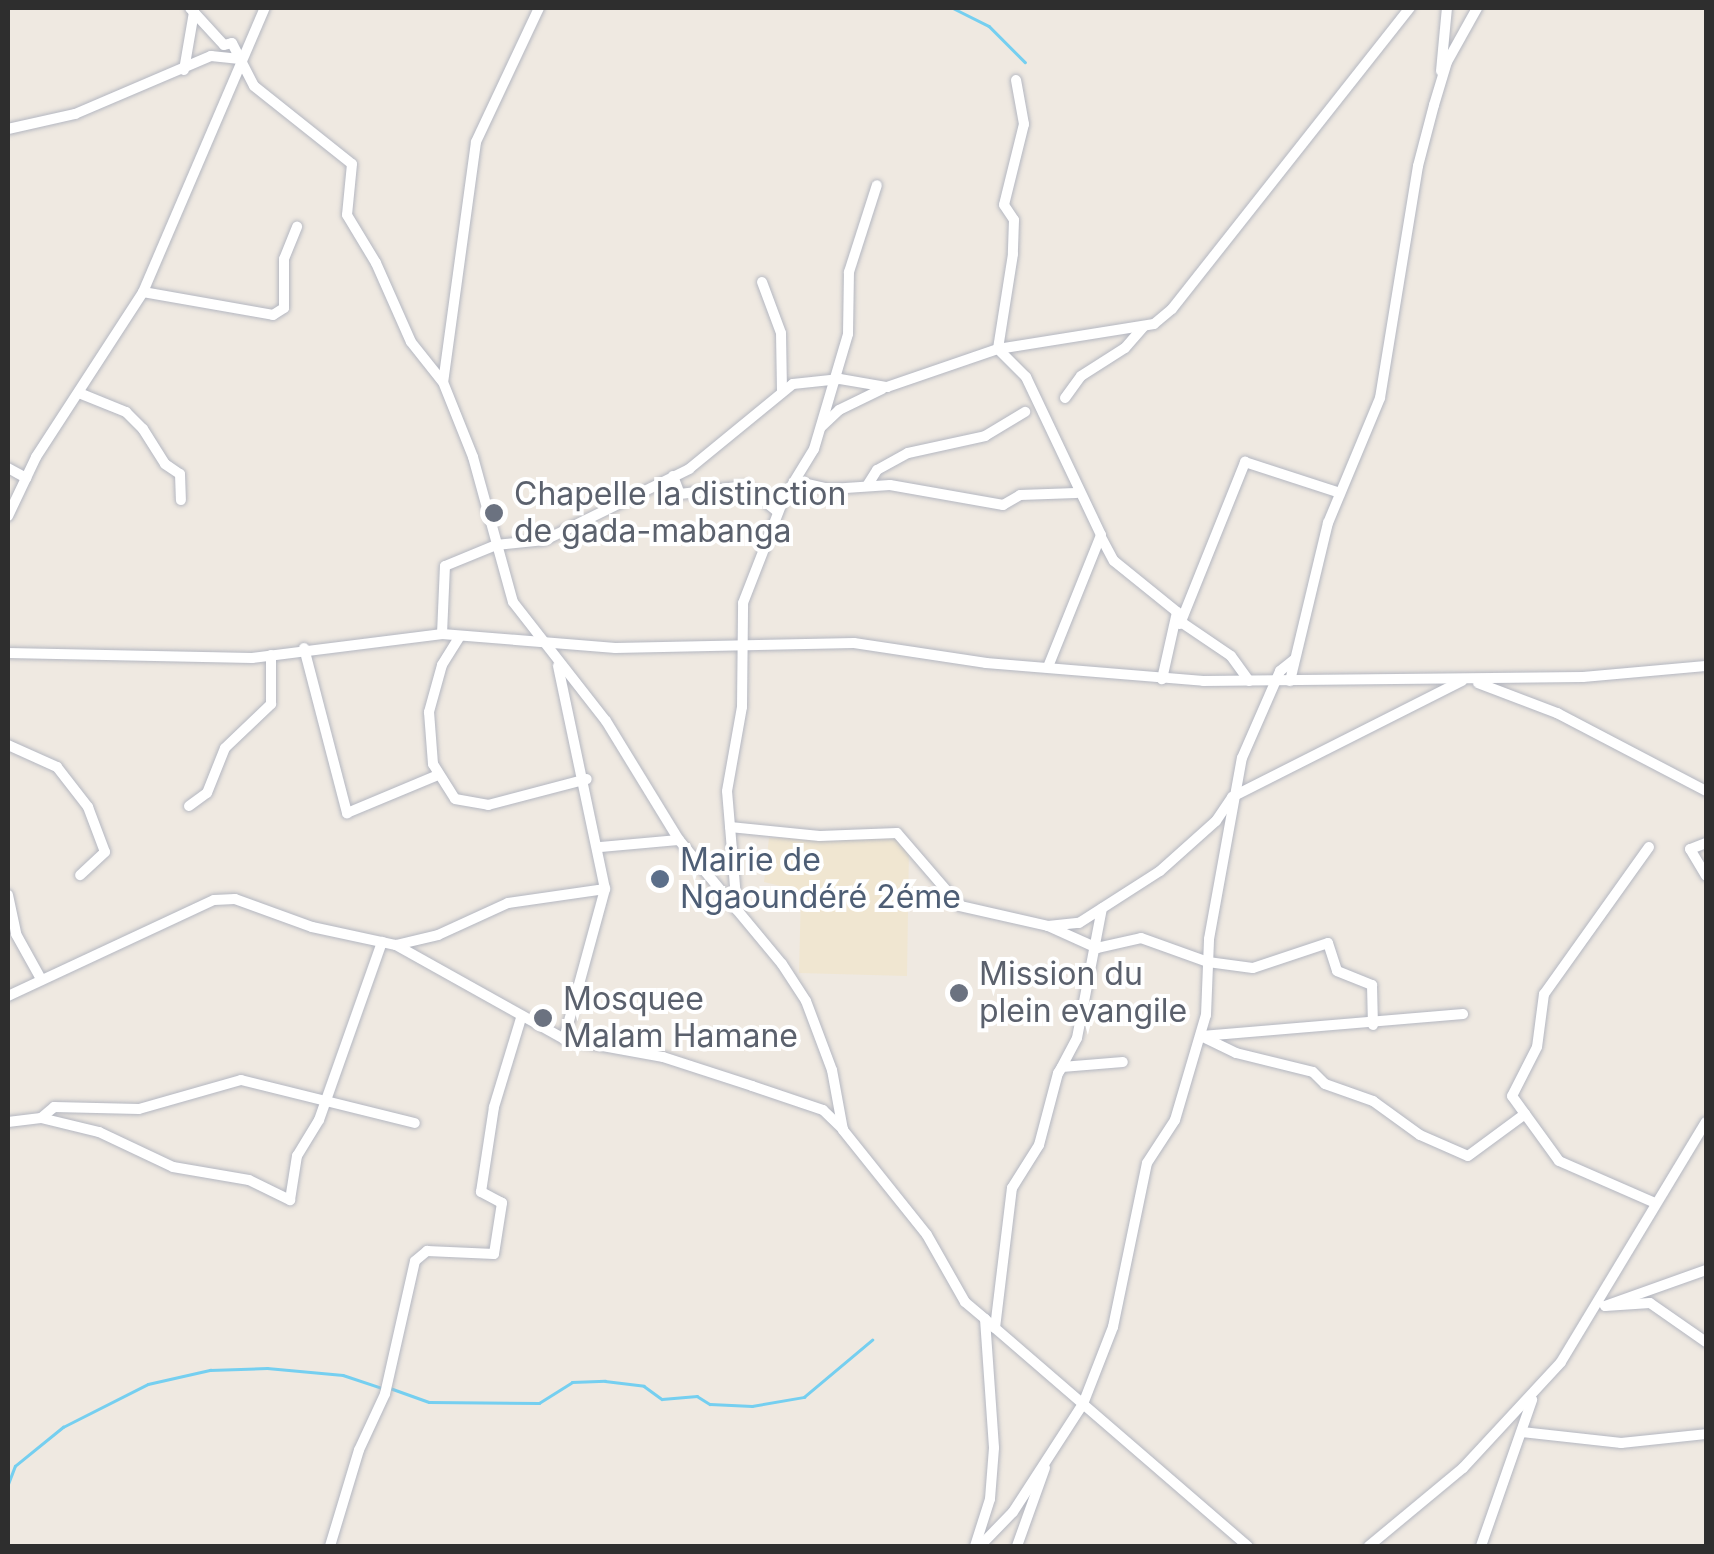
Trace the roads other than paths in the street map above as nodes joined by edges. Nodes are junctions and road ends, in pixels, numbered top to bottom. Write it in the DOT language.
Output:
graph roads {
  1 [pos="265,8"];
  2 [pos="539,8"];
  3 [pos="1410,8"];
  4 [pos="1447,8"];
  5 [pos="1477,8"];
  6 [pos="192,10"];
  7 [pos="240,59"];
  8 [pos="184,70"];
  9 [pos="1442,77"];
  10 [pos="1016,80"];
  11 [pos="8,129"];
  12 [pos="877,184"];
  13 [pos="297,226"];
  14 [pos="762,282"];
  15 [pos="143,292"];
  16 [pos="1144,326"];
  17 [pos="998,349"];
  18 [pos="833,380"];
  19 [pos="443,382"];
  20 [pos="887,387"];
  21 [pos="782,390"];
  22 [pos="79,394"];
  23 [pos="1065,398"];
  24 [pos="1025,412"];
  25 [pos="821,428"];
  26 [pos="8,468"];
  27 [pos="673,476"];
  28 [pos="26,478"];
  29 [pos="796,481"];
  30 [pos="867,486"];
  31 [pos="1076,493"];
  32 [pos="1340,493"];
  33 [pos="181,500"];
  34 [pos="778,512"];
  35 [pos="8,516"];
  36 [pos="1100,535"];
  37 [pos="496,545"];
  38 [pos="1179,621"];
  39 [pos="442,634"];
  40 [pos="460,636"];
  41 [pos="543,643"];
  42 [pos="741,643"];
  43 [pos="304,648"];
  44 [pos="8,653"];
  45 [pos="272,655"];
  46 [pos="1296,659"];
  47 [pos="558,663"];
  48 [pos="1706,666"];
  49 [pos="1048,667"];
  50 [pos="1162,679"];
  51 [pos="1466,680"];
  52 [pos="1249,681"];
  53 [pos="1276,681"];
  54 [pos="1290,681"];
  55 [pos="8,745"];
  56 [pos="438,776"];
  57 [pos="587,779"];
  58 [pos="1706,792"];
  59 [pos="1232,798"];
  60 [pos="189,806"];
  61 [pos="730,827"];
  62 [pos="679,840"];
  63 [pos="1706,844"];
  64 [pos="600,847"];
  65 [pos="1649,847"];
  66 [pos="80,875"];
  67 [pos="1706,876"];
  68 [pos="606,890"];
  69 [pos="8,895"];
  70 [pos="1102,908"];
  71 [pos="737,910"];
  72 [pos="1048,926"];
  73 [pos="382,942"];
  74 [pos="396,944"];
  75 [pos="1098,948"];
  76 [pos="1208,962"];
  77 [pos="41,979"];
  78 [pos="8,996"];
  79 [pos="1463,1014"];
  80 [pos="520,1018"];
  81 [pos="1373,1025"];
  82 [pos="1201,1036"];
  83 [pos="564,1039"];
  84 [pos="1123,1062"];
  85 [pos="1058,1073"];
  86 [pos="323,1101"];
  87 [pos="1525,1114"];
  88 [pos="42,1118"];
  89 [pos="8,1122"];
  90 [pos="1706,1122"];
  91 [pos="415,1123"];
  92 [pos="843,1130"];
  93 [pos="1652,1202"];
  94 [pos="1706,1270"];
  95 [pos="1605,1306"];
  96 [pos="1592,1310"];
  97 [pos="985,1319"];
  98 [pos="995,1328"];
  99 [pos="1706,1342"];
  100 [pos="1533,1394"];
  101 [pos="1083,1404"];
  102 [pos="1522,1432"];
  103 [pos="1706,1434"];
  104 [pos="1045,1464"];
  105 [pos="330,1546"];
  106 [pos="978,1546"];
  107 [pos="1017,1546"];
  108 [pos="1248,1546"];
  109 [pos="1368,1546"];
  110 [pos="1480,1546"];
  1 -- 7 [label="street"];
  2 -- 19 [label="street"];
  3 -- 16 [label="street"];
  4 -- 9 [label="street"];
  5 -- 9 [label="street"];
  6 -- 7 [label="street"];
  6 -- 8 [label="street"];
  7 -- 8 [label="street"];
  7 -- 15 [label="street"];
  7 -- 19 [label="street"];
  8 -- 11 [label="street"];
  9 -- 32 [label="street"];
  10 -- 17 [label="street"];
  12 -- 18 [label="street"];
  13 -- 15 [label="street"];
  14 -- 21 [label="street"];
  15 -- 22 [label="street"];
  16 -- 17 [label="street"];
  16 -- 23 [label="street"];
  17 -- 20 [label="street"];
  17 -- 31 [label="street"];
  18 -- 20 [label="street"];
  18 -- 21 [label="street"];
  18 -- 25 [label="street"];
  19 -- 37 [label="street"];
  20 -- 25 [label="street"];
  21 -- 27 [label="street"];
  22 -- 28 [label="street"];
  22 -- 33 [label="street"];
  24 -- 30 [label="street"];
  25 -- 29 [label="street"];
  26 -- 28 [label="street"];
  27 -- 34 [label="street"];
  27 -- 37 [label="street"];
  28 -- 35 [label="street"];
  29 -- 30 [label="street"];
  29 -- 34 [label="street"];
  30 -- 31 [label="street"];
  31 -- 36 [label="street"];
  32 -- 38 [label="street"];
  32 -- 46 [label="street"];
  34 -- 42 [label="street"];
  36 -- 38 [label="street"];
  36 -- 49 [label="street"];
  37 -- 39 [label="street"];
  37 -- 41 [label="street"];
  38 -- 50 [label="street"];
  38 -- 52 [label="street"];
  39 -- 40 [label="street"];
  39 -- 43 [label="street"];
  40 -- 41 [label="street"];
  40 -- 56 [label="street"];
  41 -- 42 [label="street"];
  41 -- 47 [label="street"];
  42 -- 49 [label="street"];
  42 -- 61 [label="street"];
  43 -- 45 [label="street"];
  43 -- 56 [label="street"];
  44 -- 45 [label="street"];
  45 -- 60 [label="street"];
  46 -- 53 [label="street"];
  46 -- 54 [label="street"];
  47 -- 57 [label="street"];
  47 -- 62 [label="street"];
  48 -- 51 [label="street"];
  49 -- 50 [label="street"];
  50 -- 52 [label="street"];
  51 -- 54 [label="street"];
  51 -- 58 [label="street"];
  51 -- 59 [label="street"];
  52 -- 53 [label="street"];
  53 -- 54 [label="street"];
  53 -- 59 [label="street"];
  55 -- 66 [label="street"];
  56 -- 57 [label="street"];
  57 -- 64 [label="street"];
  59 -- 70 [label="street"];
  59 -- 76 [label="street"];
  61 -- 71 [label="street"];
  61 -- 72 [label="street"];
  62 -- 64 [label="street"];
  62 -- 71 [label="street"];
  63 -- 67 [label="street"];
  64 -- 68 [label="street"];
  65 -- 87 [label="street"];
  68 -- 74 [label="street"];
  68 -- 83 [label="street"];
  69 -- 77 [label="street"];
  70 -- 72 [label="street"];
  70 -- 75 [label="street"];
  71 -- 92 [label="street"];
  72 -- 75 [label="street"];
  73 -- 74 [label="street"];
  73 -- 77 [label="street"];
  73 -- 86 [label="street"];
  74 -- 80 [label="street"];
  75 -- 76 [label="street"];
  75 -- 85 [label="street"];
  76 -- 81 [label="street"];
  76 -- 82 [label="street"];
  77 -- 78 [label="street"];
  79 -- 81 [label="street"];
  80 -- 83 [label="street"];
  80 -- 105 [label="street"];
  81 -- 82 [label="street"];
  82 -- 87 [label="street"];
  82 -- 101 [label="street"];
  83 -- 92 [label="street"];
  84 -- 85 [label="street"];
  85 -- 98 [label="street"];
  86 -- 88 [label="street"];
  86 -- 88 [label="street"];
  86 -- 91 [label="street"];
  87 -- 93 [label="street"];
  88 -- 89 [label="street"];
  90 -- 93 [label="street"];
  92 -- 97 [label="street"];
  93 -- 96 [label="street"];
  94 -- 95 [label="street"];
  95 -- 96 [label="street"];
  95 -- 99 [label="street"];
  96 -- 100 [label="street"];
  97 -- 98 [label="street"];
  97 -- 106 [label="street"];
  98 -- 101 [label="street"];
  100 -- 102 [label="street"];
  100 -- 109 [label="street"];
  101 -- 104 [label="street"];
  101 -- 108 [label="street"];
  102 -- 103 [label="street"];
  102 -- 110 [label="street"];
  104 -- 106 [label="street"];
  104 -- 107 [label="street"];
}
